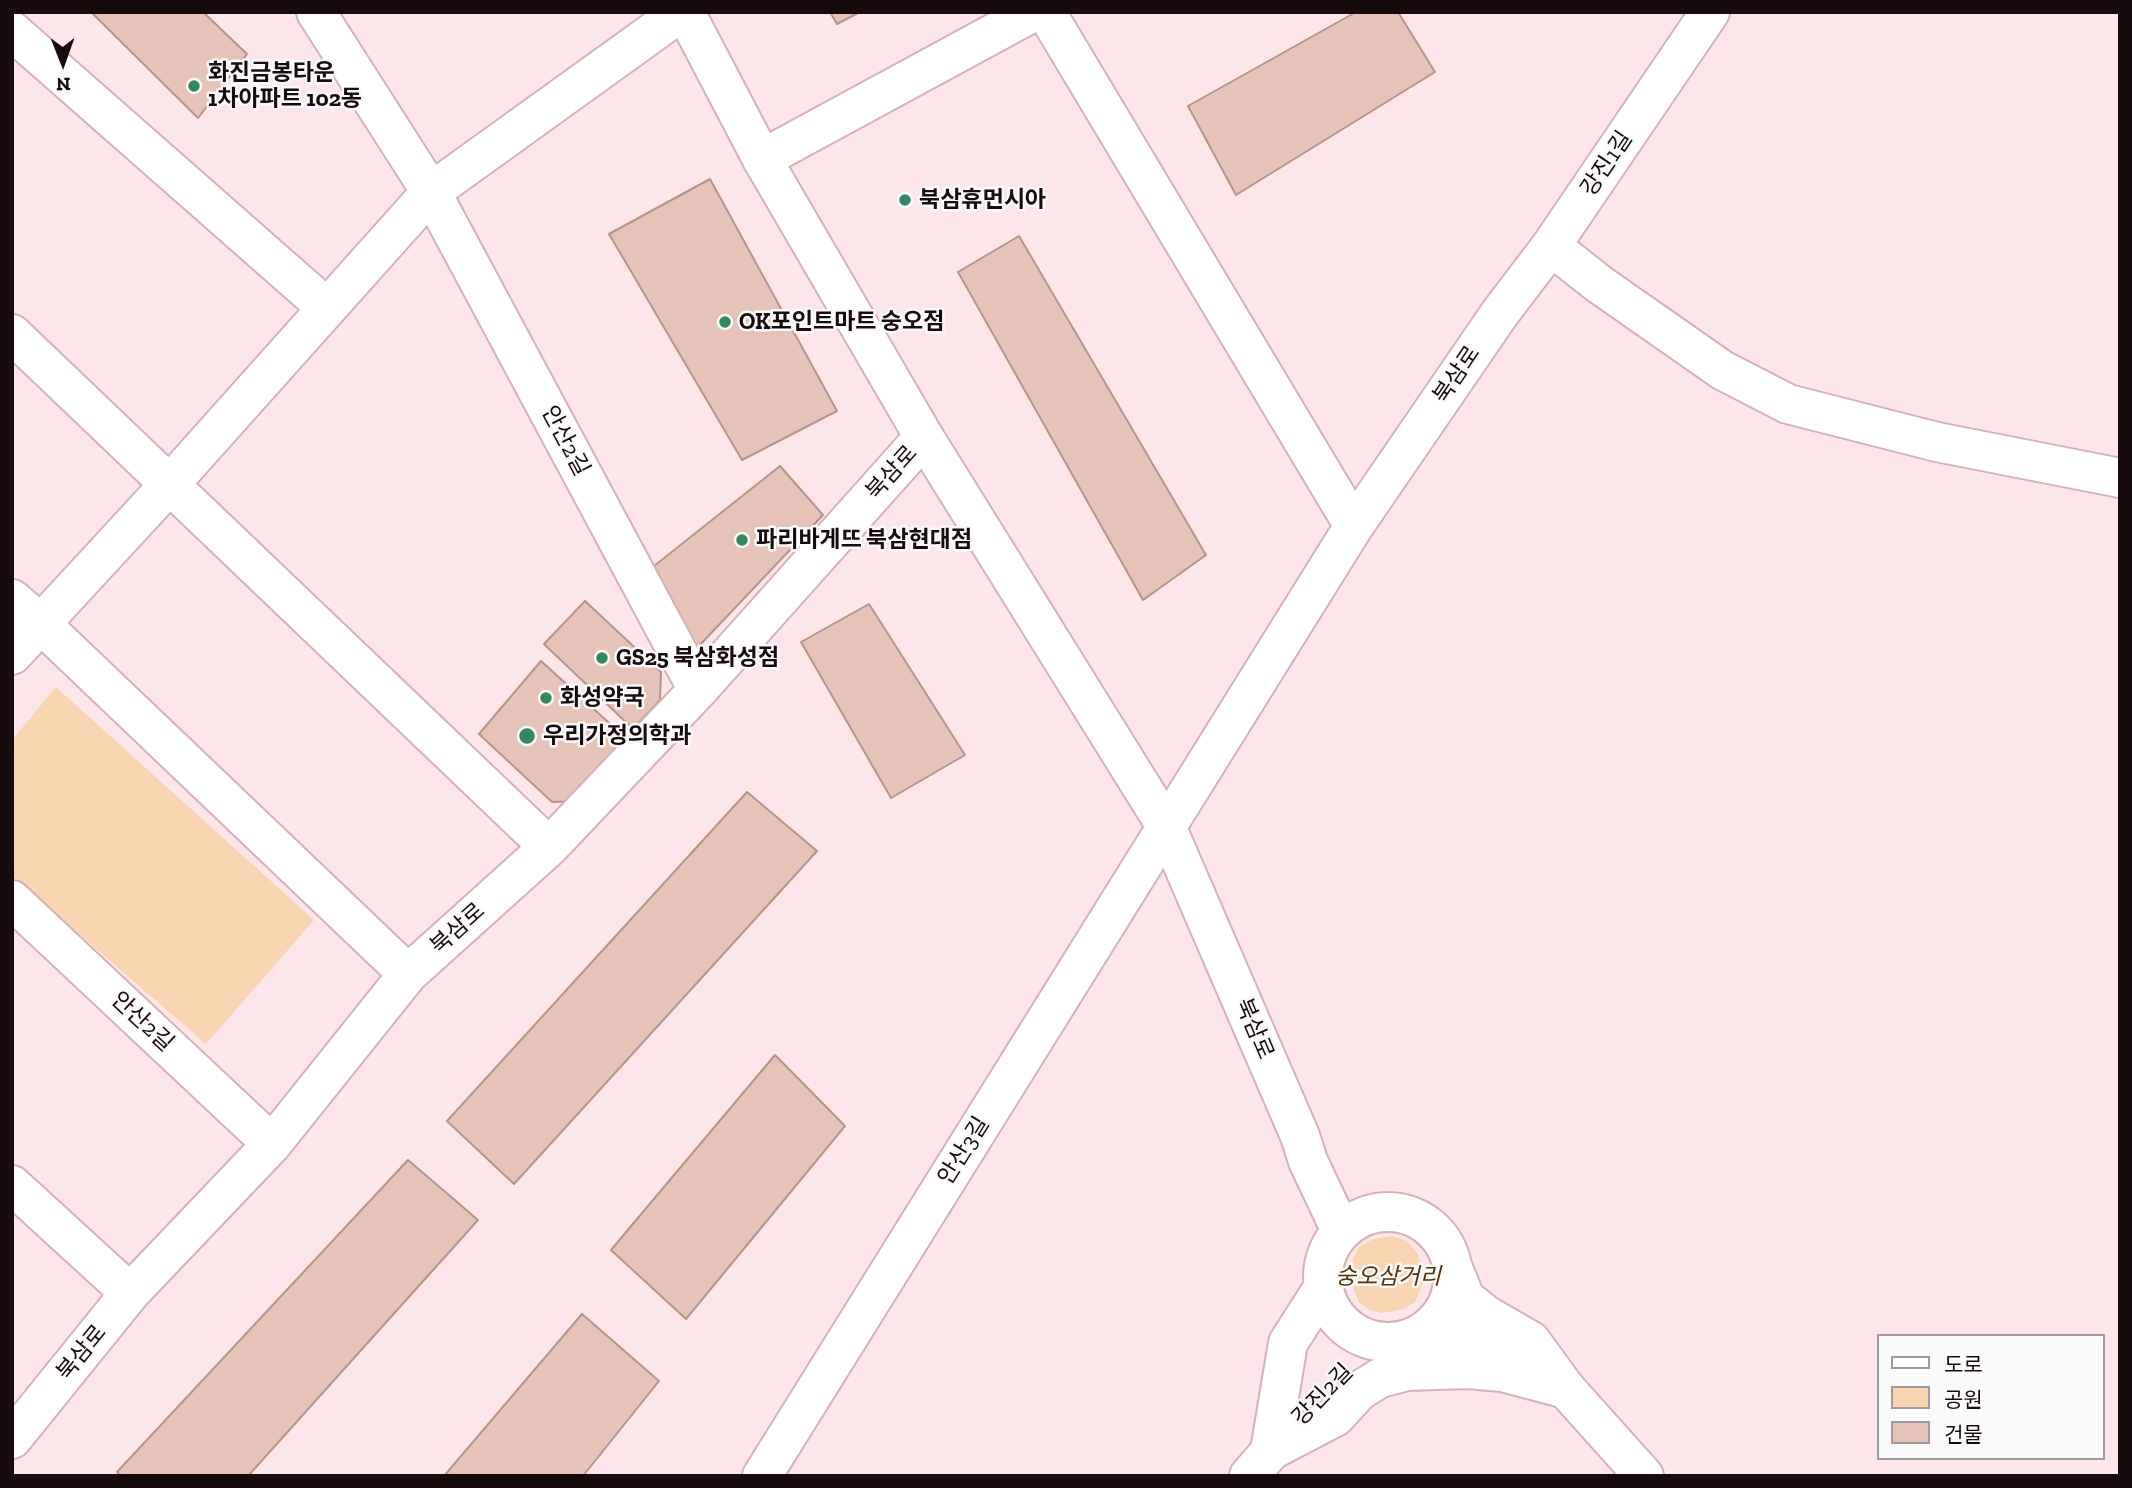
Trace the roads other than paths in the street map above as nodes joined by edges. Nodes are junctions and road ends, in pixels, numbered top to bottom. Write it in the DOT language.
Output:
graph roads {
  1 [pos="316,12"];
  2 [pos="683,12"];
  3 [pos="1033,12"];
  4 [pos="1046,12"];
  5 [pos="1710,12"];
  6 [pos="12,31"];
  7 [pos="762,159"];
  8 [pos="431,192"];
  9 [pos="1551,246"];
  10 [pos="327,308"];
  11 [pos="1500,313"];
  12 [pos="12,334"];
  13 [pos="924,437"];
  14 [pos="2120,478"];
  15 [pos="169,485"];
  16 [pos="1354,526"];
  17 [pos="26,611"];
  18 [pos="12,655"];
  19 [pos="698,690"];
  20 [pos="1166,826"];
  21 [pos="549,846"];
  22 [pos="12,900"];
  23 [pos="408,974"];
  24 [pos="1300,1136"];
  25 [pos="272,1144"];
  26 [pos="12,1185"];
  27 [pos="1397,1212"];
  28 [pos="1341,1231"];
  29 [pos="1452,1266"];
  30 [pos="1323,1288"];
  31 [pos="131,1293"];
  32 [pos="1418,1335"];
  33 [pos="1378,1342"];
  34 [pos="1566,1389"];
  35 [pos="12,1439"];
  36 [pos="1259,1463"];
  37 [pos="762,1476"];
  38 [pos="1644,1476"];
  1 -- 8 [label="street, 안산2길"];
  2 -- 7 [label="street, 북삼로"];
  2 -- 8 [label="street"];
  3 -- 7 [label="street"];
  4 -- 16 [label="street"];
  5 -- 9 [label="street, 강진1길"];
  6 -- 10 [label="street"];
  7 -- 13 [label="street, 북삼로"];
  8 -- 10 [label="street"];
  8 -- 19 [label="street, 안산2길"];
  9 -- 11 [label="street, 강진1길"];
  9 -- 14 [label="street"];
  10 -- 15 [label="street"];
  11 -- 16 [label="street, 북삼로"];
  12 -- 15 [label="street"];
  13 -- 19 [label="street, 북삼로"];
  13 -- 20 [label="street, 북삼로"];
  15 -- 17 [label="street"];
  15 -- 21 [label="street"];
  16 -- 20 [label="street, 북삼로"];
  17 -- 18 [label="street"];
  17 -- 23 [label="street"];
  19 -- 21 [label="street, 북삼로"];
  20 -- 24 [label="street, 북삼로"];
  20 -- 37 [label="street, 안산3길"];
  21 -- 23 [label="street, 북삼로"];
  22 -- 25 [label="street, 안산2길"];
  23 -- 25 [label="street, 북삼로"];
  24 -- 27 [label="street"];
  24 -- 28 [label="street, 북삼로"];
  25 -- 31 [label="street, 북삼로"];
  26 -- 31 [label="street"];
  27 -- 28 [label="street"];
  27 -- 29 [label="street"];
  28 -- 30 [label="street"];
  29 -- 32 [label="street"];
  29 -- 34 [label="street"];
  30 -- 33 [label="street"];
  30 -- 36 [label="street"];
  31 -- 35 [label="street, 북삼로"];
  32 -- 33 [label="street"];
  32 -- 34 [label="street"];
  33 -- 36 [label="street, 강진2길"];
  34 -- 36 [label="street"];
  34 -- 38 [label="street"];
}
